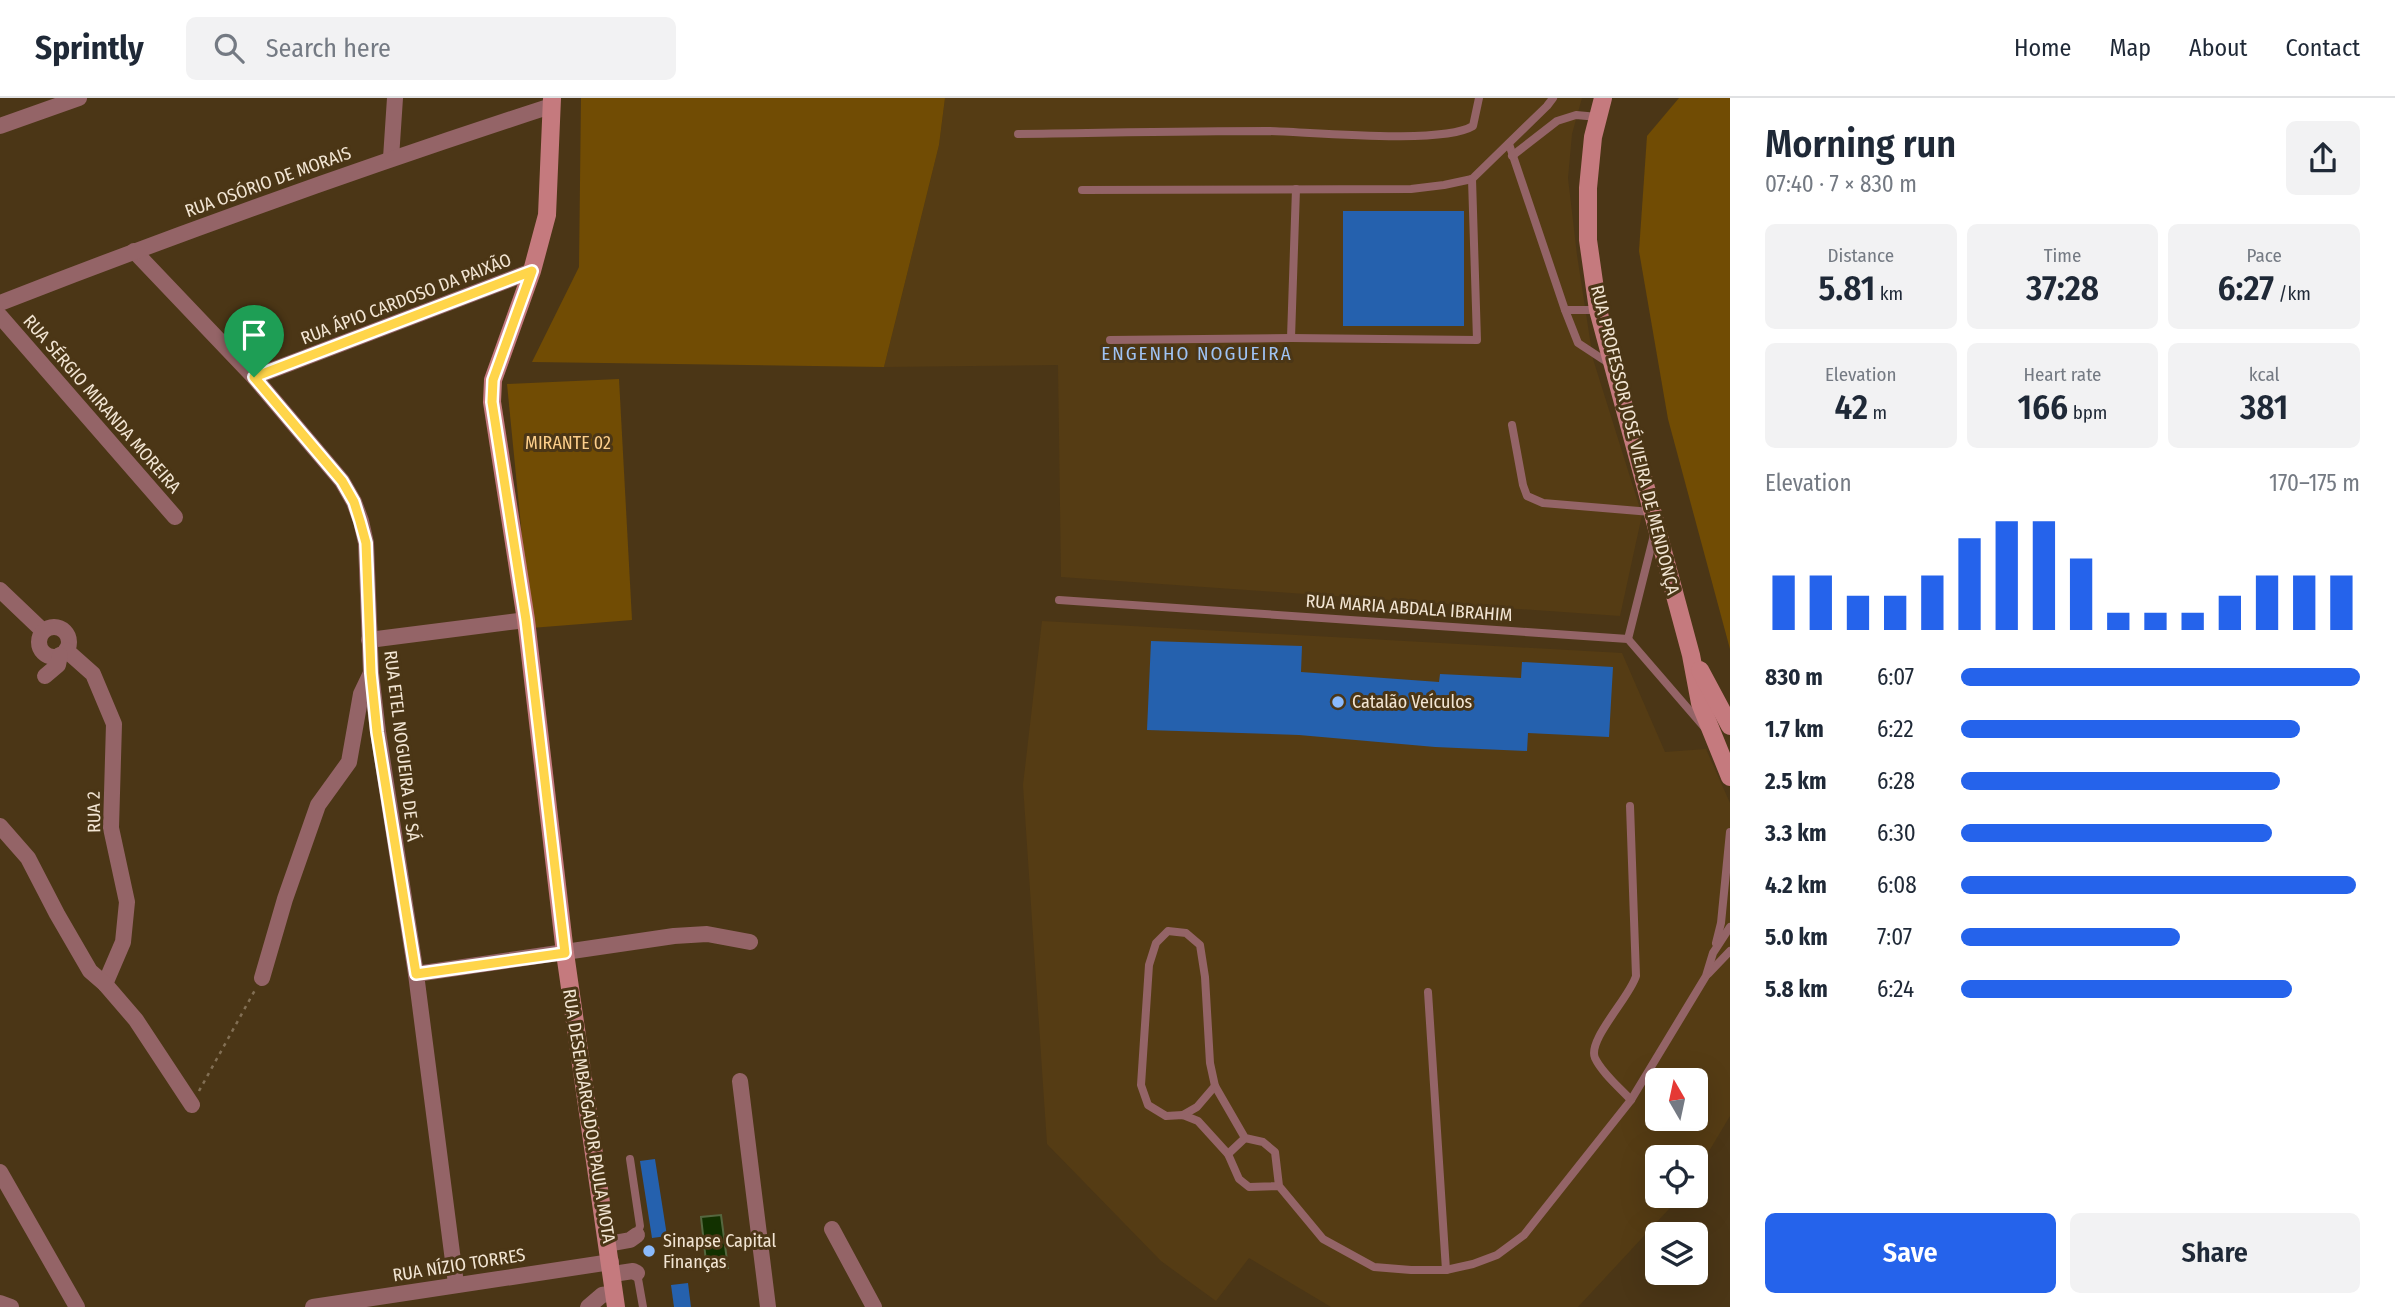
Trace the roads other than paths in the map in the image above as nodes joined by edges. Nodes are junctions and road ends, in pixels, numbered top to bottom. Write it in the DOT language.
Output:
graph roads {
  1 [pos="79,98"];
  2 [pos="395,98"];
  3 [pos="1479,98"];
  4 [pos="1553,98"];
  5 [pos="1603,98"];
  6 [pos="552,102"];
  7 [pos="1598,117"];
  8 [pos="0,126"];
  9 [pos="1018,134"];
  10 [pos="1509,144"];
  11 [pos="1512,156"];
  12 [pos="391,158"];
  13 [pos="1472,179"];
  14 [pos="1296,189"];
  15 [pos="1082,190"];
  16 [pos="134,251"];
  17 [pos="532,271"];
  18 [pos="0,303"];
  19 [pos="1565,310"];
  20 [pos="1598,310"];
  21 [pos="0,316"];
  22 [pos="1291,338"];
  23 [pos="1110,340"];
  24 [pos="1613,366"];
  25 [pos="254,377"];
  26 [pos="1512,425"];
  27 [pos="175,517"];
  28 [pos="1654,520"];
  29 [pos="0,590"];
  30 [pos="1059,600"];
  31 [pos="526,620"];
  32 [pos="1629,639"];
  33 [pos="369,640"];
  34 [pos="63,653"];
  35 [pos="1691,655"];
  36 [pos="371,673"];
  37 [pos="45,676"];
  38 [pos="1730,726"];
  39 [pos="1712,737"];
  40 [pos="1730,777"];
  41 [pos="1630,806"];
  42 [pos="0,826"];
  43 [pos="1730,832"];
  44 [pos="1730,927"];
  45 [pos="750,942"];
  46 [pos="1730,951"];
  47 [pos="565,953"];
  48 [pos="1713,953"];
  49 [pos="416,974"];
  50 [pos="1706,976"];
  51 [pos="262,978"];
  52 [pos="105,984"];
  53 [pos="1428,992"];
  54 [pos="740,1081"];
  55 [pos="1215,1086"];
  56 [pos="1631,1100"];
  57 [pos="192,1105"];
  58 [pos="1183,1115"];
  59 [pos="1245,1138"];
  60 [pos="1228,1154"];
  61 [pos="629,1159"];
  62 [pos="0,1172"];
  63 [pos="1279,1186"];
  64 [pos="832,1229"];
  65 [pos="637,1235"];
  66 [pos="608,1244"];
  67 [pos="612,1268"];
  68 [pos="1446,1269"];
  69 [pos="637,1273"];
  70 [pos="456,1284"];
  71 [pos="615,1300"];
  72 [pos="0,1303"];
  73 [pos="11,1307"];
  74 [pos="77,1307"];
  75 [pos="313,1307"];
  76 [pos="588,1307"];
  77 [pos="643,1307"];
  78 [pos="768,1307"];
  79 [pos="874,1307"];
  1 -- 8 [label="street"];
  2 -- 12 [label="street"];
  3 -- 9 [label="lane"];
  4 -- 10 [label="lane"];
  5 -- 7 [label="street, RUA PROFESSOR JOSÉ VIEIRA DE MENDONÇA"];
  6 -- 12 [label="street, RUA OSÓRIO DE MORAIS"];
  6 -- 17 [label="street, RUA DESEMBARGADOR PAULA MOTA"];
  7 -- 11 [label="lane"];
  7 -- 20 [label="street, RUA PROFESSOR JOSÉ VIEIRA DE MENDONÇA"];
  10 -- 11 [label="lane"];
  10 -- 13 [label="lane"];
  11 -- 19 [label="lane"];
  12 -- 16 [label="street, RUA OSÓRIO DE MORAIS"];
  13 -- 14 [label="lane"];
  13 -- 22 [label="lane"];
  14 -- 15 [label="lane"];
  14 -- 22 [label="lane"];
  16 -- 18 [label="street, RUA OSÓRIO DE MORAIS"];
  16 -- 25 [label="street, RUA ETEL NOGUEIRA DE SÁ"];
  17 -- 25 [label="street, RUA ÁPIO CARDOSO DA PAIXÃO"];
  17 -- 31 [label="street, RUA DESEMBARGADOR PAULA MOTA"];
  19 -- 20 [label="lane"];
  19 -- 24 [label="lane"];
  20 -- 24 [label="street, RUA PROFESSOR JOSÉ VIEIRA DE MENDONÇA"];
  21 -- 27 [label="street, RUA SÉRGIO MIRANDA MOREIRA"];
  22 -- 23 [label="lane"];
  24 -- 28 [label="street, RUA PROFESSOR JOSÉ VIEIRA DE MENDONÇA"];
  25 -- 33 [label="street, RUA ETEL NOGUEIRA DE SÁ"];
  26 -- 28 [label="lane"];
  28 -- 32 [label="lane"];
  28 -- 35 [label="street, RUA PROFESSOR JOSÉ VIEIRA DE MENDONÇA"];
  29 -- 34 [label="street, RUA 2"];
  30 -- 32 [label="lane, RUA MARIA ABDALA IBRAHIM"];
  31 -- 33 [label="street"];
  31 -- 47 [label="street, RUA DESEMBARGADOR PAULA MOTA"];
  32 -- 39 [label="lane"];
  33 -- 36 [label="street, RUA ETEL NOGUEIRA DE SÁ"];
  34 -- 37 [label="street"];
  34 -- 52 [label="street, RUA 2"];
  35 -- 38 [label="street, RUA PROFESSOR JOSÉ VIEIRA DE MENDONÇA"];
  35 -- 39 [label="street, RUA PROFESSOR JOSÉ VIEIRA DE MENDONÇA"];
  36 -- 49 [label="street, RUA ETEL NOGUEIRA DE SÁ"];
  36 -- 51 [label="street"];
  39 -- 40 [label="street, RUA PROFESSOR JOSÉ VIEIRA DE MENDONÇA"];
  41 -- 56 [label="lane"];
  42 -- 52 [label="street"];
  43 -- 48 [label="lane"];
  44 -- 48 [label="lane"];
  45 -- 47 [label="street"];
  46 -- 50 [label="lane"];
  47 -- 49 [label="street"];
  47 -- 66 [label="street, RUA DESEMBARGADOR PAULA MOTA"];
  48 -- 50 [label="lane"];
  49 -- 70 [label="street, RUA ETEL NOGUEIRA DE SÁ"];
  50 -- 56 [label="lane"];
  52 -- 57 [label="street"];
  53 -- 68 [label="lane"];
  54 -- 78 [label="street"];
  55 -- 58 [label="lane"];
  55 -- 58 [label="lane"];
  55 -- 59 [label="lane"];
  56 -- 68 [label="lane"];
  58 -- 60 [label="lane"];
  59 -- 60 [label="lane"];
  59 -- 63 [label="lane"];
  60 -- 63 [label="lane"];
  61 -- 65 [label="lane"];
  62 -- 74 [label="street"];
  63 -- 68 [label="lane"];
  64 -- 79 [label="street"];
  65 -- 66 [label="street"];
  66 -- 67 [label="street, RUA DESEMBARGADOR PAULA MOTA"];
  67 -- 69 [label="street, RUA NÍZIO TORRES"];
  67 -- 70 [label="street, RUA NÍZIO TORRES"];
  67 -- 71 [label="street, RUA DESEMBARGADOR PAULA MOTA"];
  69 -- 77 [label="lane"];
  70 -- 75 [label="street, RUA NÍZIO TORRES"];
  71 -- 76 [label="street"];
  72 -- 73 [label="street"];
}
